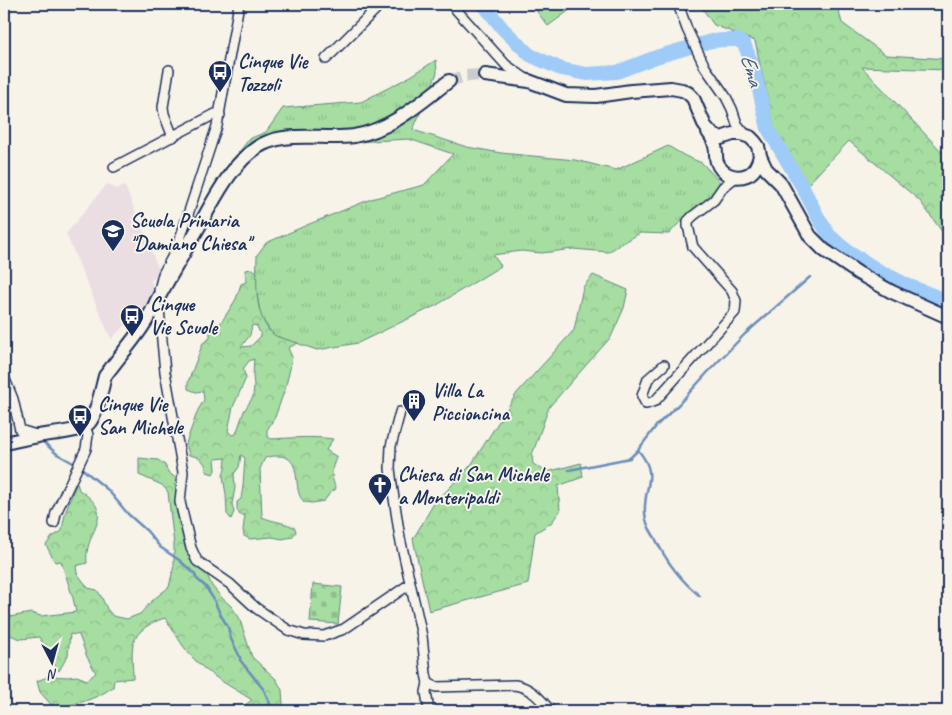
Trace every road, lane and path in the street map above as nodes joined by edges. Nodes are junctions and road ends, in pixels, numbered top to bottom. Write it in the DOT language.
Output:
graph roads {
  1 [pos="239,4"];
  2 [pos="381,4"];
  3 [pos="451,4"];
  4 [pos="678,4"];
  5 [pos="326,59"];
  6 [pos="169,70"];
  7 [pos="485,75"];
  8 [pos="529,80"];
  9 [pos="449,81"];
  10 [pos="220,114"];
  11 [pos="734,117"];
  12 [pos="705,126"];
  13 [pos="746,135"];
  14 [pos="173,137"];
  15 [pos="726,137"];
  16 [pos="716,154"];
  17 [pos="760,156"];
  18 [pos="114,167"];
  19 [pos="755,169"];
  20 [pos="771,174"];
  21 [pos="730,175"];
  22 [pos="156,303"];
  23 [pos="948,317"];
  24 [pos="664,365"];
  25 [pos="4,377"];
  26 [pos="400,412"];
  27 [pos="85,426"];
  28 [pos="39,436"];
  29 [pos="4,443"];
  30 [pos="54,524"];
  31 [pos="410,584"];
  32 [pos="428,683"];
  33 [pos="429,711"];
  34 [pos="551,711"];
  1 -- 10 [label="street"];
  2 -- 5 [label="street"];
  3 -- 8 [label="street"];
  4 -- 11 [label="street"];
  6 -- 14 [label="street"];
  7 -- 8 [label="street"];
  8 -- 12 [label="street"];
  9 -- 22 [label="street"];
  10 -- 14 [label="street"];
  10 -- 22 [label="street"];
  11 -- 13 [label="street"];
  11 -- 15 [label="street"];
  12 -- 15 [label="street"];
  12 -- 16 [label="street"];
  13 -- 15 [label="street"];
  13 -- 17 [label="street"];
  14 -- 18 [label="street"];
  15 -- 16 [label="street"];
  16 -- 21 [label="street"];
  17 -- 19 [label="street"];
  17 -- 20 [label="street"];
  19 -- 20 [label="street"];
  19 -- 21 [label="street"];
  20 -- 23 [label="street"];
  21 -- 24 [label="street"];
  22 -- 27 [label="street"];
  22 -- 31 [label="street"];
  25 -- 28 [label="street"];
  26 -- 31 [label="street"];
  27 -- 28 [label="street"];
  27 -- 30 [label="street"];
  28 -- 29 [label="street"];
  31 -- 32 [label="street"];
  32 -- 33 [label="street"];
  32 -- 34 [label="street"];
}
